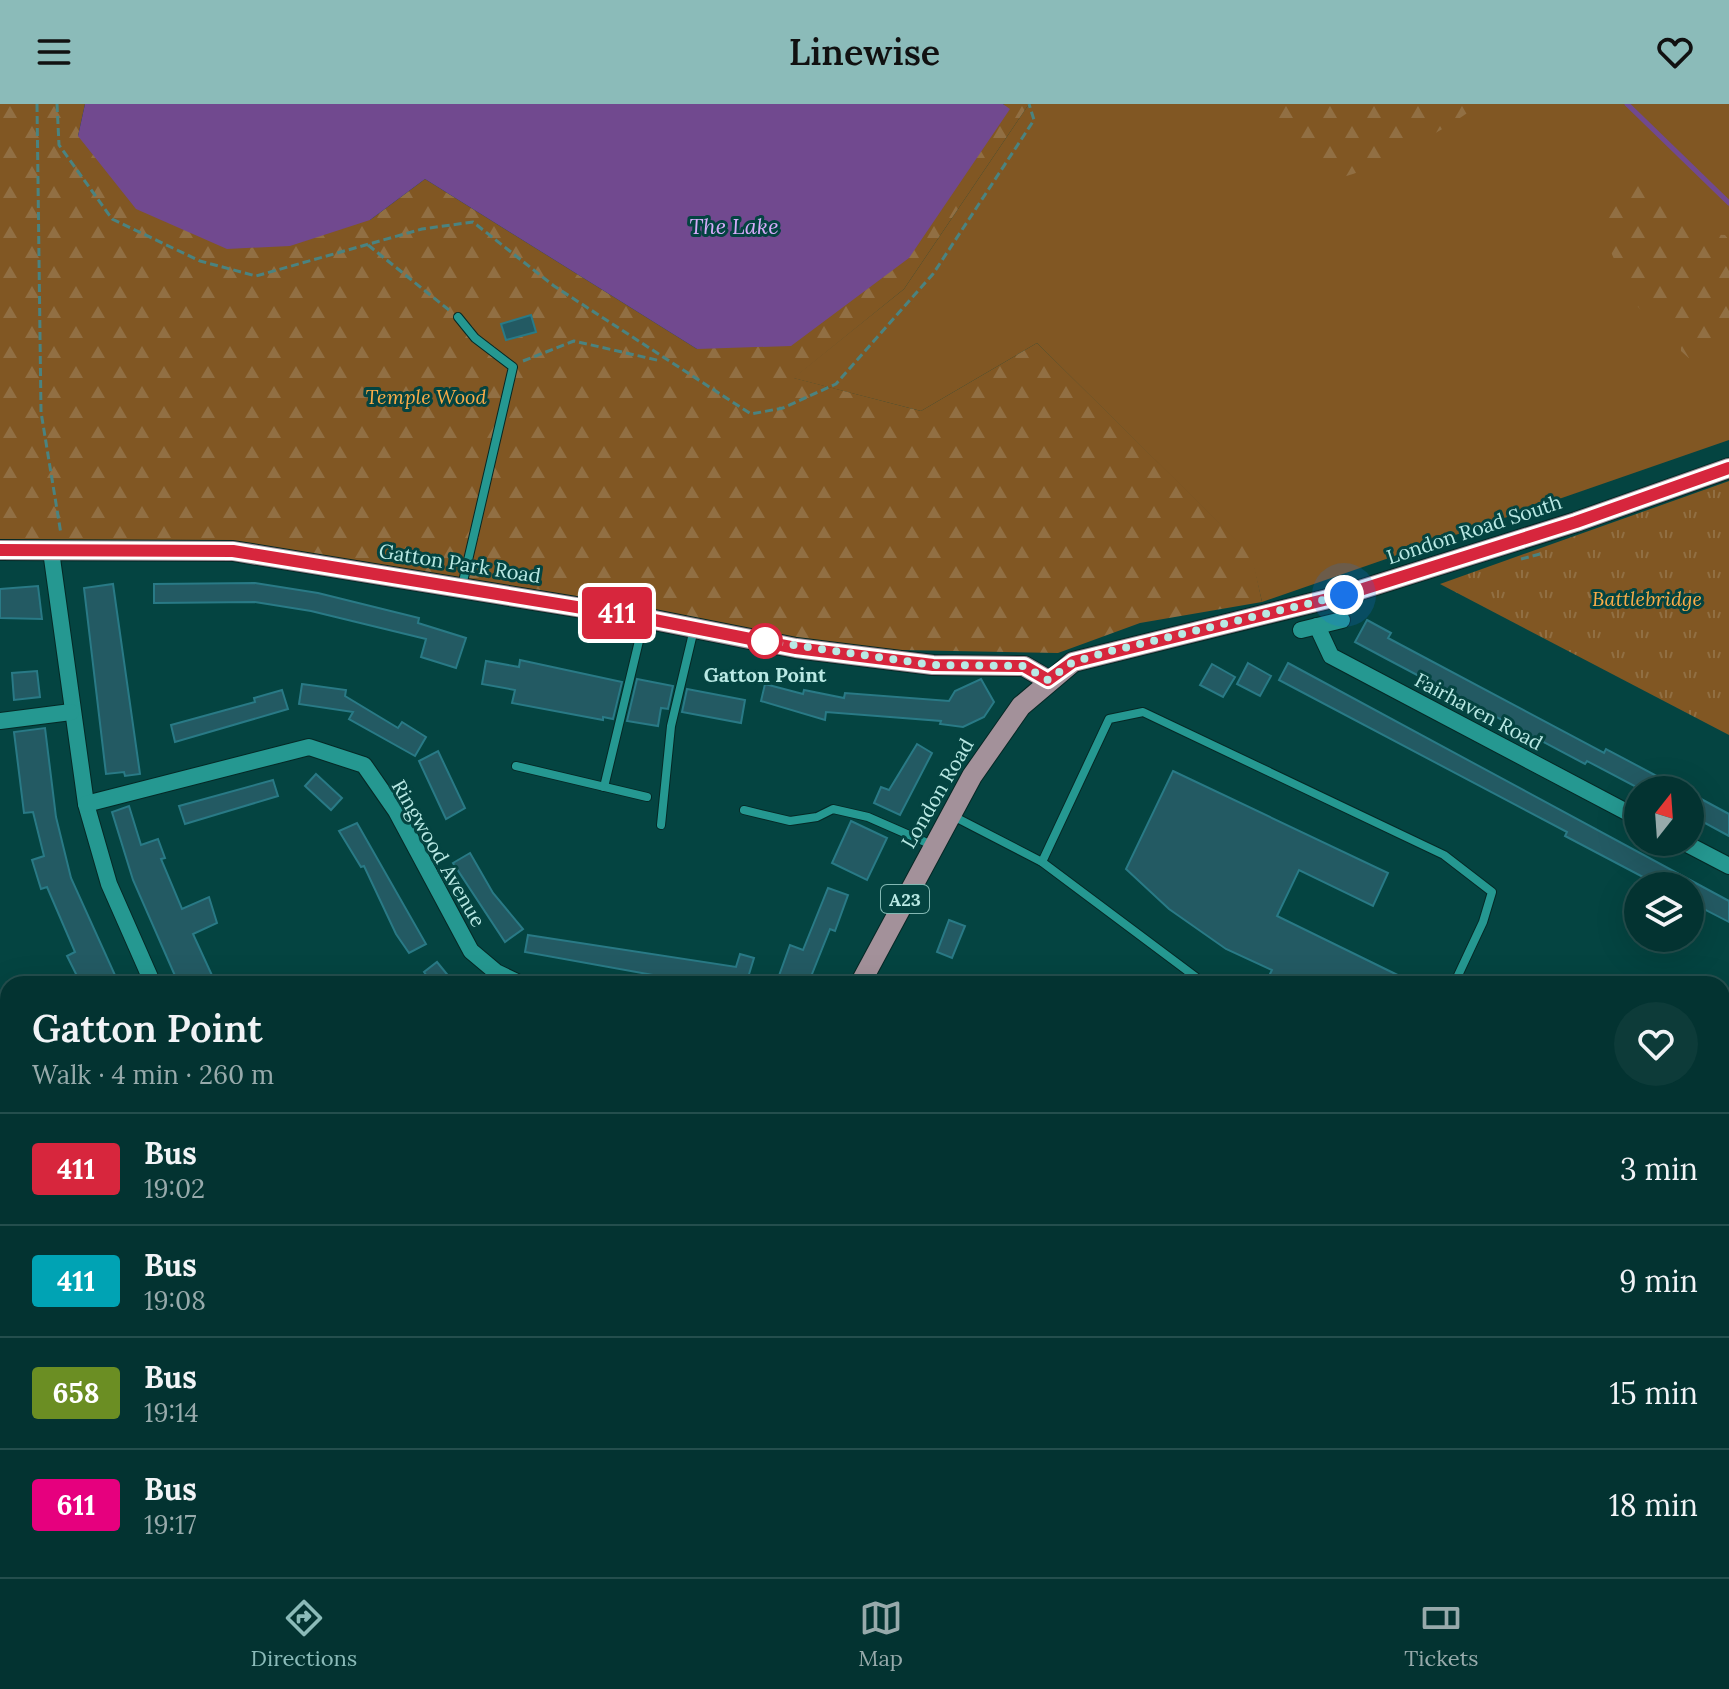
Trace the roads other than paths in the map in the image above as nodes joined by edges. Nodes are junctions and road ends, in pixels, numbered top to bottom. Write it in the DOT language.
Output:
graph roads {
  1 [pos="458,317"];
  2 [pos="1729,468"];
  3 [pos="56,546"];
  4 [pos="0,550"];
  5 [pos="462,587"];
  6 [pos="644,618"];
  7 [pos="1342,620"];
  8 [pos="694,628"];
  9 [pos="1048,680"];
  10 [pos="71,712"];
  11 [pos="0,721"];
  12 [pos="516,766"];
  13 [pos="604,787"];
  14 [pos="647,797"];
  15 [pos="86,804"];
  16 [pos="744,810"];
  17 [pos="1624,811"];
  18 [pos="949,814"];
  19 [pos="661,825"];
  20 [pos="933,845"];
  21 [pos="1704,853"];
  22 [pos="1042,862"];
  23 [pos="1729,866"];
  24 [pos="149,976"];
  25 [pos="504,976"];
  26 [pos="864,976"];
  27 [pos="1194,976"];
  28 [pos="1458,976"];
  1 -- 5 [label="lane"];
  2 -- 9 [label="main road, London Road South / A23"];
  3 -- 4 [label="main road, Gatton Park Road"];
  3 -- 5 [label="main road, Gatton Park Road"];
  3 -- 10 [label="street"];
  5 -- 6 [label="main road, Gatton Park Road"];
  6 -- 8 [label="main road, Gatton Park Road"];
  6 -- 13 [label="lane"];
  7 -- 17 [label="street, Fairhaven Road"];
  8 -- 9 [label="main road, Gatton Park Road"];
  8 -- 19 [label="lane"];
  9 -- 18 [label="main road, London Road / A23"];
  10 -- 11 [label="street"];
  10 -- 15 [label="street"];
  12 -- 13 [label="lane"];
  13 -- 14 [label="lane"];
  15 -- 24 [label="street"];
  15 -- 25 [label="street, Ringwood Avenue"];
  16 -- 20 [label="lane"];
  18 -- 20 [label="main road, London Road / A23"];
  18 -- 22 [label="lane"];
  20 -- 26 [label="main road, London Road / A23"];
  21 -- 23 [label="street"];
  22 -- 27 [label="lane"];
  22 -- 28 [label="lane"];
}
